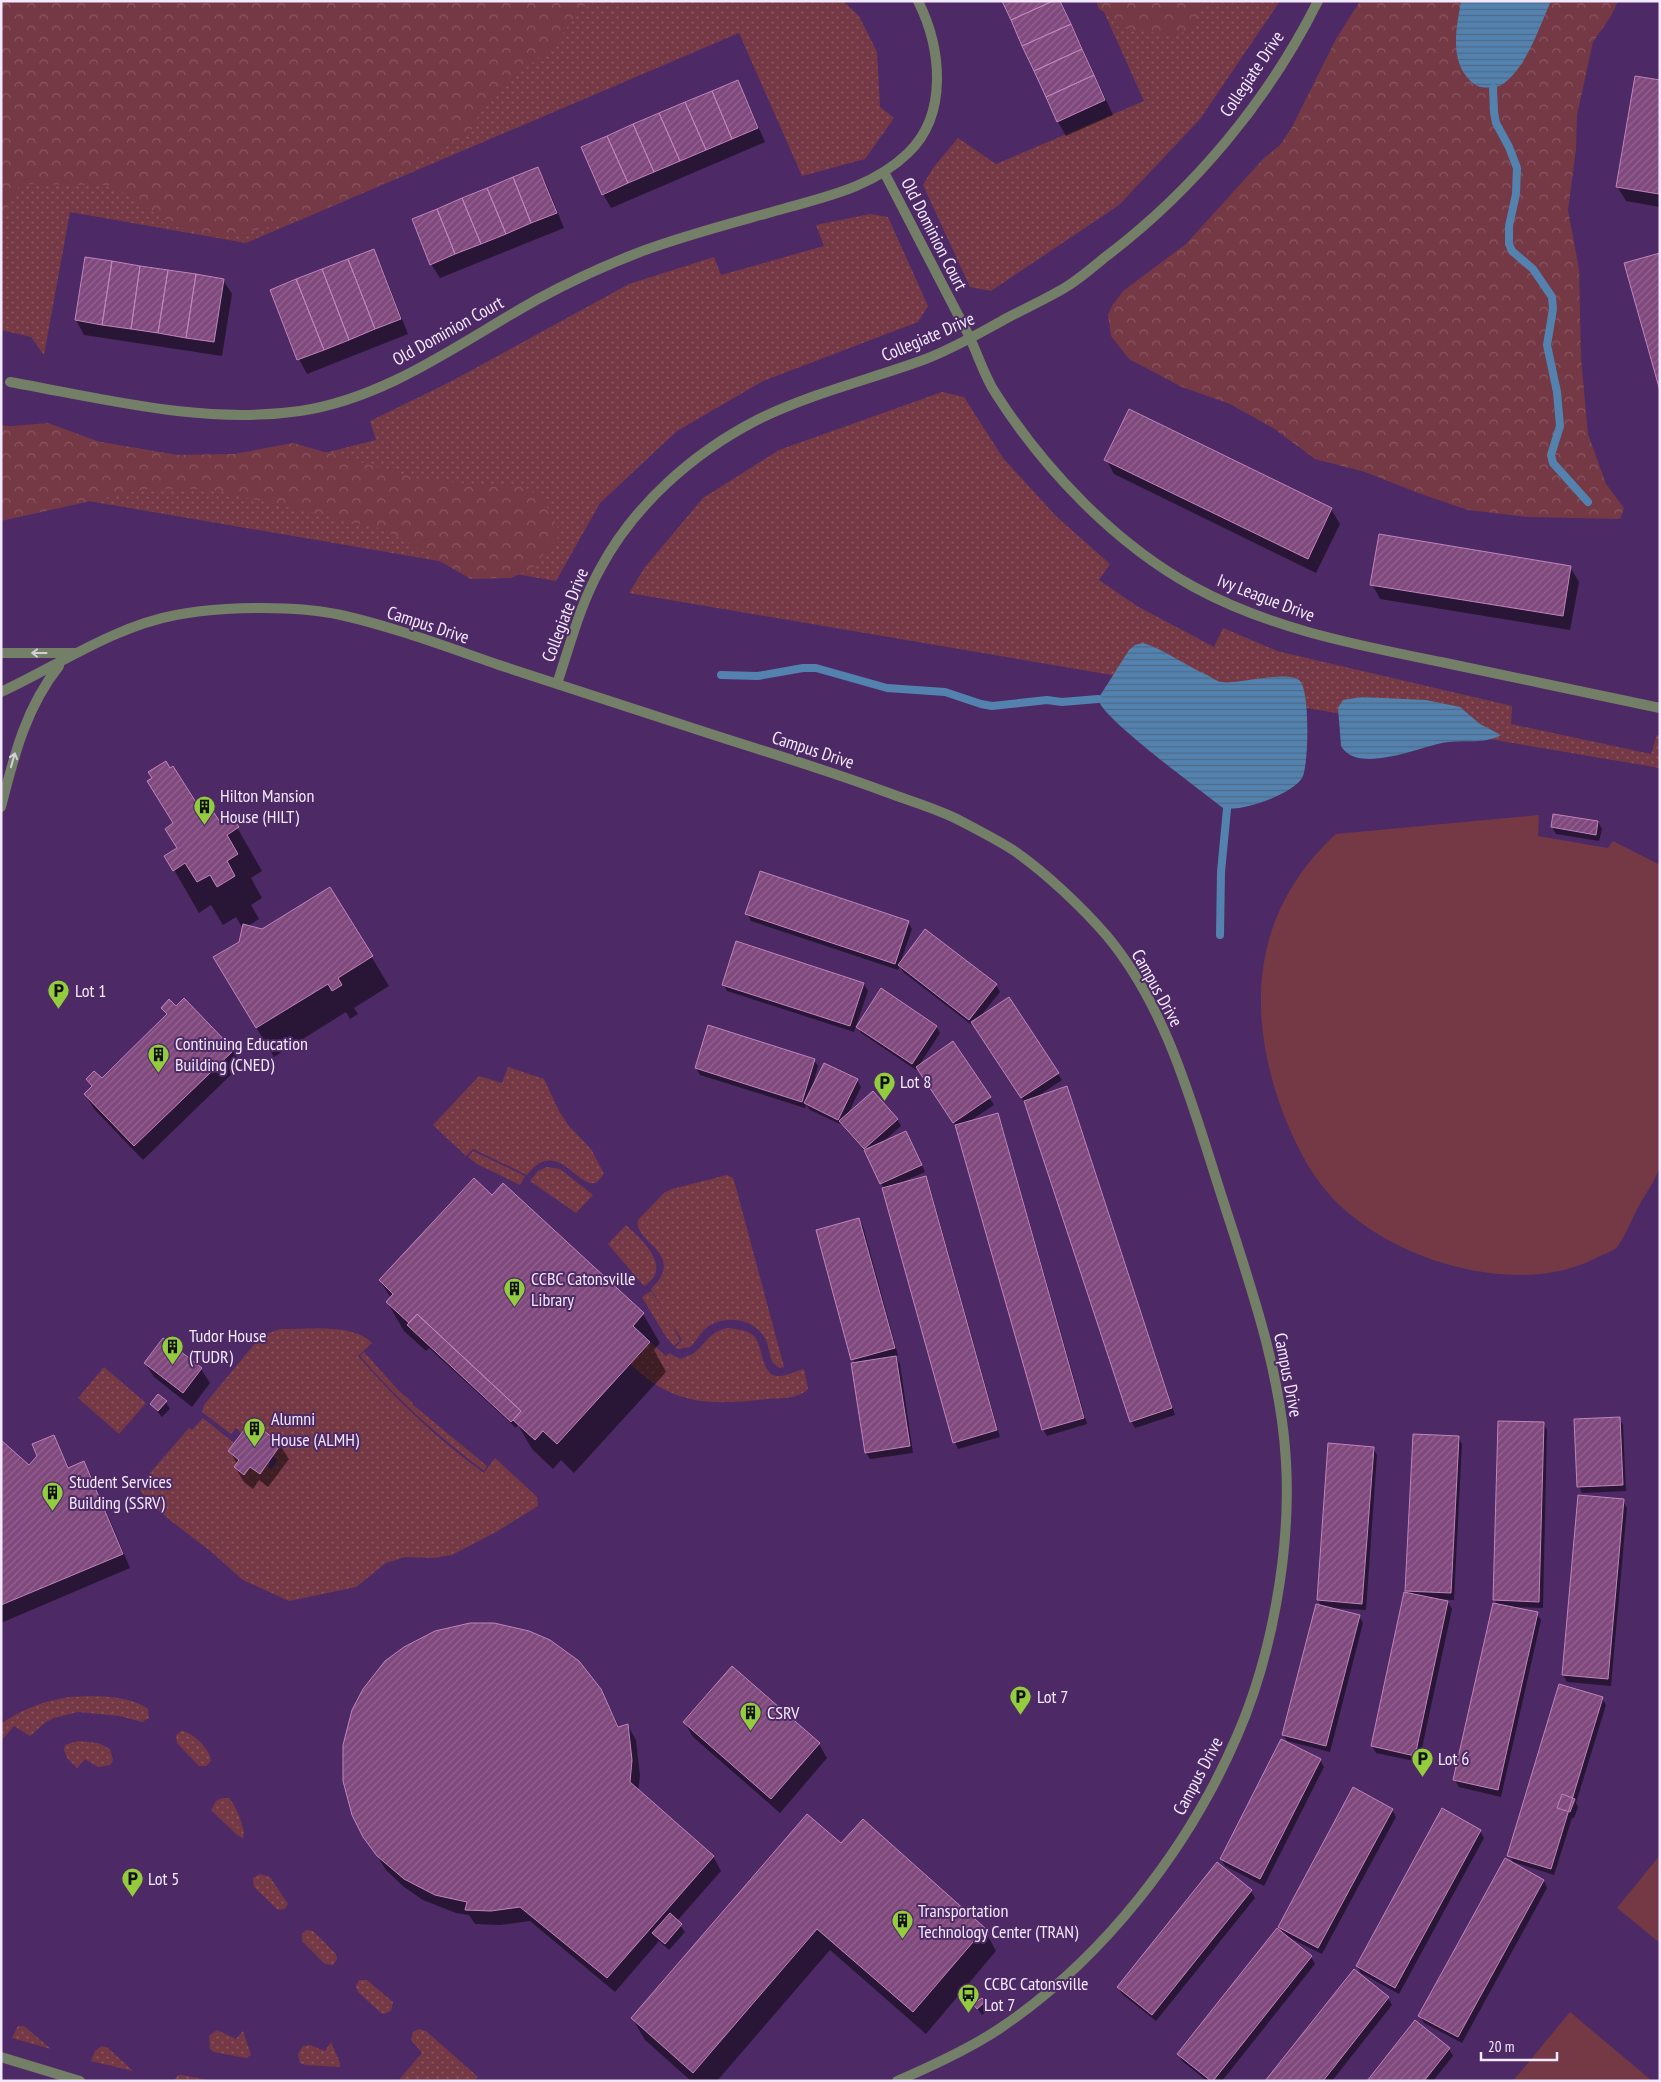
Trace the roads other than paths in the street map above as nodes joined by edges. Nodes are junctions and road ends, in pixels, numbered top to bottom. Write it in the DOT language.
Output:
graph roads {
  1 [pos="918,1"];
  2 [pos="1318,1"];
  3 [pos="884,172"];
  4 [pos="970,338"];
  5 [pos="10,382"];
  6 [pos="1,652"];
  7 [pos="78,653"];
  8 [pos="62,662"];
  9 [pos="556,684"];
  10 [pos="1,692"];
  11 [pos="1660,708"];
  12 [pos="1,807"];
  13 [pos="1,2057"];
  14 [pos="80,2081"];
  15 [pos="896,2081"];
  1 -- 3 [label="street, Old Dominion Court"];
  2 -- 4 [label="street, Collegiate Drive"];
  3 -- 4 [label="street, Old Dominion Court"];
  3 -- 5 [label="street, Old Dominion Court"];
  4 -- 9 [label="street, Collegiate Drive"];
  4 -- 11 [label="street, Ivy League Drive"];
  7 -- 6 [label="street, one-way"];
  7 -- 8 [label="street, Campus Drive"];
  7 -- 9 [label="street, Campus Drive"];
  8 -- 10 [label="street, Campus Drive"];
  12 -- 8 [label="street, one-way"];
  9 -- 15 [label="street, Campus Drive"];
  13 -- 14 [label="street"];
}
